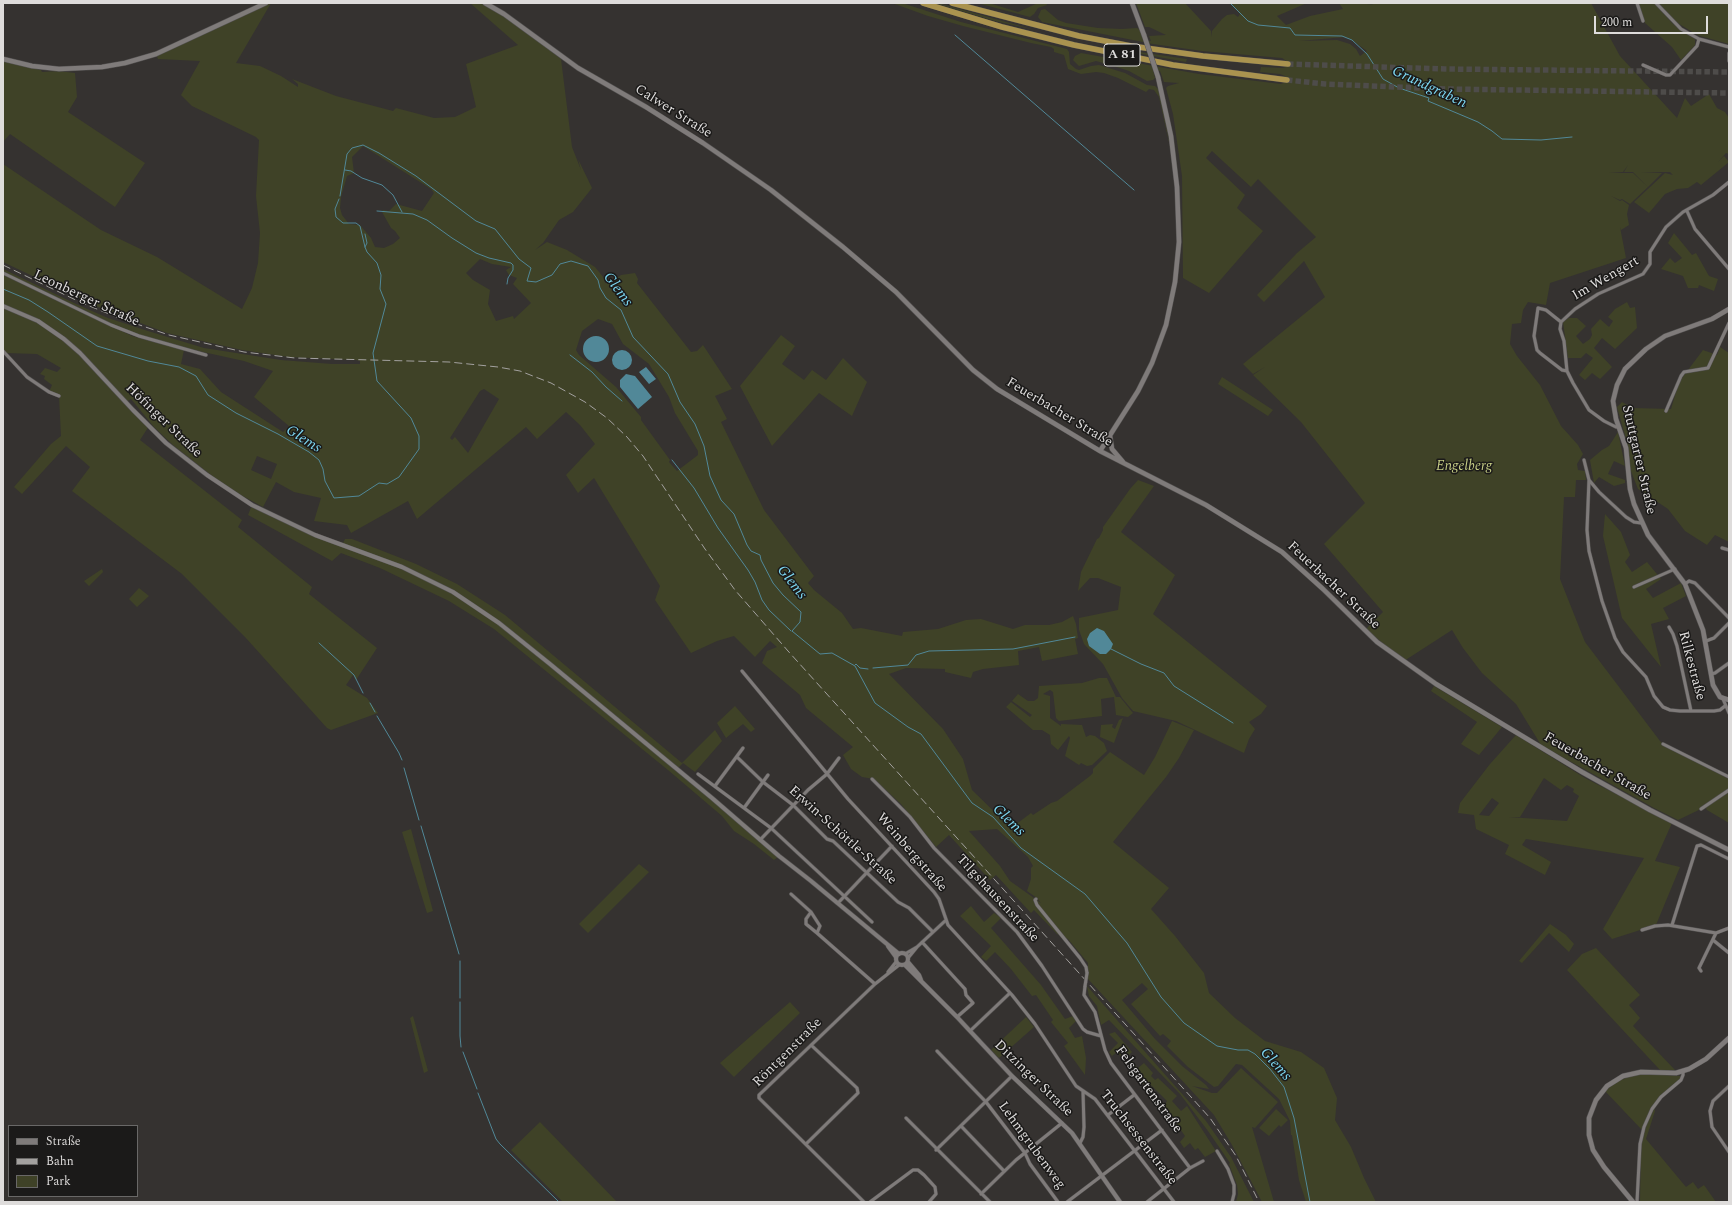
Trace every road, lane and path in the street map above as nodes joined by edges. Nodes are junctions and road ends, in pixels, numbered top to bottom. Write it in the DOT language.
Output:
graph roads {
  1 [pos="266,3"];
  2 [pos="485,3"];
  3 [pos="923,3"];
  4 [pos="952,3"];
  5 [pos="1132,3"];
  6 [pos="1637,3"];
  7 [pos="1656,3"];
  8 [pos="1643,21"];
  9 [pos="1700,39"];
  10 [pos="1729,47"];
  11 [pos="1729,53"];
  12 [pos="3,59"];
  13 [pos="1729,61"];
  14 [pos="1288,64"];
  15 [pos="1643,65"];
  16 [pos="1287,80"];
  17 [pos="1729,182"];
  18 [pos="1687,210"];
  19 [pos="843,247"];
  20 [pos="1729,269"];
  21 [pos="3,273"];
  22 [pos="3,306"];
  23 [pos="1729,309"];
  24 [pos="1561,322"];
  25 [pos="1729,324"];
  26 [pos="3,351"];
  27 [pos="206,355"];
  28 [pos="1567,371"];
  29 [pos="59,396"];
  30 [pos="1666,411"];
  31 [pos="1619,428"];
  32 [pos="1110,436"];
  33 [pos="1100,451"];
  34 [pos="1584,460"];
  35 [pos="1124,464"];
  36 [pos="1588,480"];
  37 [pos="1641,523"];
  38 [pos="1722,548"];
  39 [pos="1729,550"];
  40 [pos="1675,569"];
  41 [pos="1685,584"];
  42 [pos="1634,587"];
  43 [pos="1729,618"];
  44 [pos="1729,623"];
  45 [pos="1669,627"];
  46 [pos="1706,641"];
  47 [pos="1729,663"];
  48 [pos="742,671"];
  49 [pos="1712,674"];
  50 [pos="1723,699"];
  51 [pos="1729,700"];
  52 [pos="1724,706"];
  53 [pos="1691,711"];
  54 [pos="1729,713"];
  55 [pos="1663,744"];
  56 [pos="743,748"];
  57 [pos="737,757"];
  58 [pos="839,758"];
  59 [pos="698,774"];
  60 [pos="827,774"];
  61 [pos="768,775"];
  62 [pos="1729,777"];
  63 [pos="872,779"];
  64 [pos="763,782"];
  65 [pos="715,786"];
  66 [pos="1729,790"];
  67 [pos="793,806"];
  68 [pos="744,808"];
  69 [pos="1701,809"];
  70 [pos="771,828"];
  71 [pos="760,840"];
  72 [pos="892,846"];
  73 [pos="1729,850"];
  74 [pos="1729,858"];
  75 [pos="867,873"];
  76 [pos="791,894"];
  77 [pos="844,896"];
  78 [pos="1036,899"];
  79 [pos="838,903"];
  80 [pos="811,912"];
  81 [pos="945,921"];
  82 [pos="872,922"];
  83 [pos="1672,925"];
  84 [pos="1729,928"];
  85 [pos="1642,930"];
  86 [pos="933,932"];
  87 [pos="817,933"];
  88 [pos="1716,933"];
  89 [pos="1713,940"];
  90 [pos="922,942"];
  91 [pos="1729,953"];
  92 [pos="897,960"];
  93 [pos="906,960"];
  94 [pos="1701,970"];
  95 [pos="875,984"];
  96 [pos="1010,993"];
  97 [pos="957,1017"];
  98 [pos="970,1031"];
  99 [pos="1100,1036"];
  100 [pos="1729,1039"];
  101 [pos="811,1045"];
  102 [pos="937,1051"];
  103 [pos="1683,1072"];
  104 [pos="1012,1076"];
  105 [pos="1729,1086"];
  106 [pos="1083,1091"];
  107 [pos="1134,1095"];
  108 [pos="986,1102"];
  109 [pos="1108,1115"];
  110 [pos="906,1118"];
  111 [pos="1062,1123"];
  112 [pos="961,1126"];
  113 [pos="1162,1130"];
  114 [pos="1080,1143"];
  115 [pos="806,1144"];
  116 [pos="936,1150"];
  117 [pos="1217,1151"];
  118 [pos="1136,1152"];
  119 [pos="1729,1152"];
  120 [pos="1025,1153"];
  121 [pos="1203,1161"];
  122 [pos="1190,1168"];
  123 [pos="1004,1171"];
  124 [pos="1102,1177"];
  125 [pos="1164,1189"];
  126 [pos="981,1194"];
  127 [pos="864,1202"];
  128 [pos="870,1202"];
  129 [pos="929,1202"];
  130 [pos="990,1202"];
  131 [pos="1058,1202"];
  132 [pos="1068,1202"];
  133 [pos="1120,1202"];
  134 [pos="1147,1202"];
  135 [pos="1174,1202"];
  136 [pos="1232,1202"];
  137 [pos="1633,1202"];
  138 [pos="1637,1202"];
  1 -- 12 [label="main road"];
  2 -- 19 [label="main road, Calwer Straße"];
  3 -- 16 [label="highway, A 81"];
  4 -- 14 [label="highway, A 81"];
  5 -- 32 [label="main road, bridge"];
  6 -- 8 [label="street"];
  7 -- 9 [label="street"];
  9 -- 10 [label="street"];
  9 -- 15 [label="street"];
  11 -- 13 [label="street"];
  17 -- 18 [label="street, Im Wengert"];
  18 -- 20 [label="street"];
  18 -- 24 [label="street, Im Wengert"];
  19 -- 33 [label="main road, Feuerbacher Straße"];
  21 -- 27 [label="street, Leonberger Straße"];
  22 -- 71 [label="street, Höfinger Straße"];
  23 -- 31 [label="main road, Stuttgarter Straße"];
  24 -- 28 [label="street"];
  24 -- 28 [label="street"];
  25 -- 30 [label="street"];
  26 -- 29 [label="street"];
  28 -- 31 [label="street"];
  31 -- 37 [label="main road, Stuttgarter Straße"];
  32 -- 33 [label="main road"];
  32 -- 35 [label="main road"];
  33 -- 35 [label="main road, Feuerbacher Straße"];
  34 -- 36 [label="street"];
  35 -- 73 [label="main road, Feuerbacher Straße"];
  36 -- 37 [label="street"];
  36 -- 53 [label="street"];
  37 -- 40 [label="main road, Stuttgarter Straße"];
  38 -- 39 [label="street"];
  40 -- 41 [label="main road, Stuttgarter Straße"];
  40 -- 42 [label="street"];
  41 -- 43 [label="street"];
  41 -- 46 [label="main road, Stuttgarter Straße"];
  44 -- 46 [label="street"];
  45 -- 53 [label="street, Rilkestraße"];
  46 -- 49 [label="main road, Stuttgarter Straße"];
  47 -- 49 [label="street"];
  48 -- 60 [label="street, Weinbergstraße"];
  49 -- 50 [label="main road, Stuttgarter Straße"];
  50 -- 51 [label="main road"];
  50 -- 52 [label="street"];
  52 -- 53 [label="street"];
  52 -- 54 [label="street"];
  55 -- 62 [label="street"];
  56 -- 57 [label="street"];
  57 -- 64 [label="street, Erwin-Schöttle-Straße"];
  57 -- 65 [label="street"];
  58 -- 60 [label="street"];
  59 -- 65 [label="street"];
  60 -- 67 [label="street"];
  60 -- 72 [label="street, Weinbergstraße"];
  61 -- 64 [label="street"];
  63 -- 99 [label="street, Tilgshausenstraße"];
  64 -- 67 [label="street, Erwin-Schöttle-Straße"];
  64 -- 68 [label="street"];
  65 -- 68 [label="street"];
  66 -- 69 [label="street"];
  67 -- 70 [label="street"];
  67 -- 75 [label="street, Erwin-Schöttle-Straße"];
  68 -- 70 [label="street"];
  70 -- 71 [label="street"];
  70 -- 77 [label="street"];
  71 -- 79 [label="street, Höfinger Straße"];
  72 -- 75 [label="street"];
  72 -- 81 [label="street, Weinbergstraße"];
  74 -- 83 [label="street"];
  75 -- 77 [label="street"];
  75 -- 86 [label="street, Erwin-Schöttle-Straße"];
  76 -- 80 [label="street"];
  77 -- 79 [label="street"];
  77 -- 82 [label="street"];
  78 -- 99 [label="street, Felsgartenstraße, bridge"];
  79 -- 92 [label="street, Höfinger Straße"];
  80 -- 87 [label="street"];
  80 -- 87 [label="street"];
  81 -- 86 [label="street"];
  81 -- 96 [label="street, Weinbergstraße"];
  83 -- 85 [label="street"];
  83 -- 88 [label="street"];
  84 -- 88 [label="street"];
  86 -- 90 [label="street"];
  87 -- 95 [label="street"];
  88 -- 89 [label="street"];
  89 -- 91 [label="street"];
  89 -- 94 [label="street"];
  90 -- 93 [label="street"];
  90 -- 97 [label="street"];
  92 -- 93 [label="street"];
  92 -- 93 [label="street"];
  92 -- 95 [label="street, Röntgenstraße"];
  93 -- 97 [label="street, Ditzinger Straße"];
  95 -- 101 [label="street, Röntgenstraße"];
  96 -- 98 [label="street"];
  96 -- 106 [label="street, Weinbergstraße"];
  97 -- 98 [label="street, Ditzinger Straße"];
  98 -- 104 [label="street, Ditzinger Straße"];
  99 -- 107 [label="street, Felsgartenstraße"];
  100 -- 103 [label="main road"];
  101 -- 115 [label="street"];
  101 -- 115 [label="street, Röntgenstraße"];
  102 -- 108 [label="street, Lehmgrubenweg"];
  103 -- 137 [label="main road"];
  103 -- 138 [label="street"];
  104 -- 108 [label="street"];
  104 -- 111 [label="street, Ditzinger Straße"];
  105 -- 119 [label="street"];
  106 -- 109 [label="street, Truchsessenstraße"];
  106 -- 114 [label="street"];
  107 -- 109 [label="street"];
  107 -- 113 [label="street, Felsgartenstraße"];
  108 -- 112 [label="street"];
  108 -- 120 [label="street, Lehmgrubenweg"];
  109 -- 118 [label="street, Truchsessenstraße"];
  110 -- 116 [label="street"];
  111 -- 114 [label="street, Ditzinger Straße"];
  111 -- 120 [label="street"];
  112 -- 116 [label="street"];
  112 -- 123 [label="street"];
  113 -- 118 [label="street"];
  113 -- 122 [label="street, Felsgartenstraße"];
  114 -- 124 [label="street, Ditzinger Straße"];
  115 -- 127 [label="street, Röntgenstraße"];
  116 -- 126 [label="street"];
  117 -- 136 [label="street"];
  118 -- 124 [label="street"];
  118 -- 125 [label="street, Truchsessenstraße"];
  120 -- 123 [label="street"];
  120 -- 131 [label="street, Lehmgrubenweg"];
  121 -- 122 [label="street"];
  122 -- 125 [label="street"];
  123 -- 126 [label="street"];
  124 -- 132 [label="street"];
  124 -- 133 [label="street, Ditzinger Straße"];
  125 -- 134 [label="street"];
  125 -- 135 [label="street, Truchsessenstraße"];
  126 -- 130 [label="street"];
  128 -- 129 [label="street"];
}
